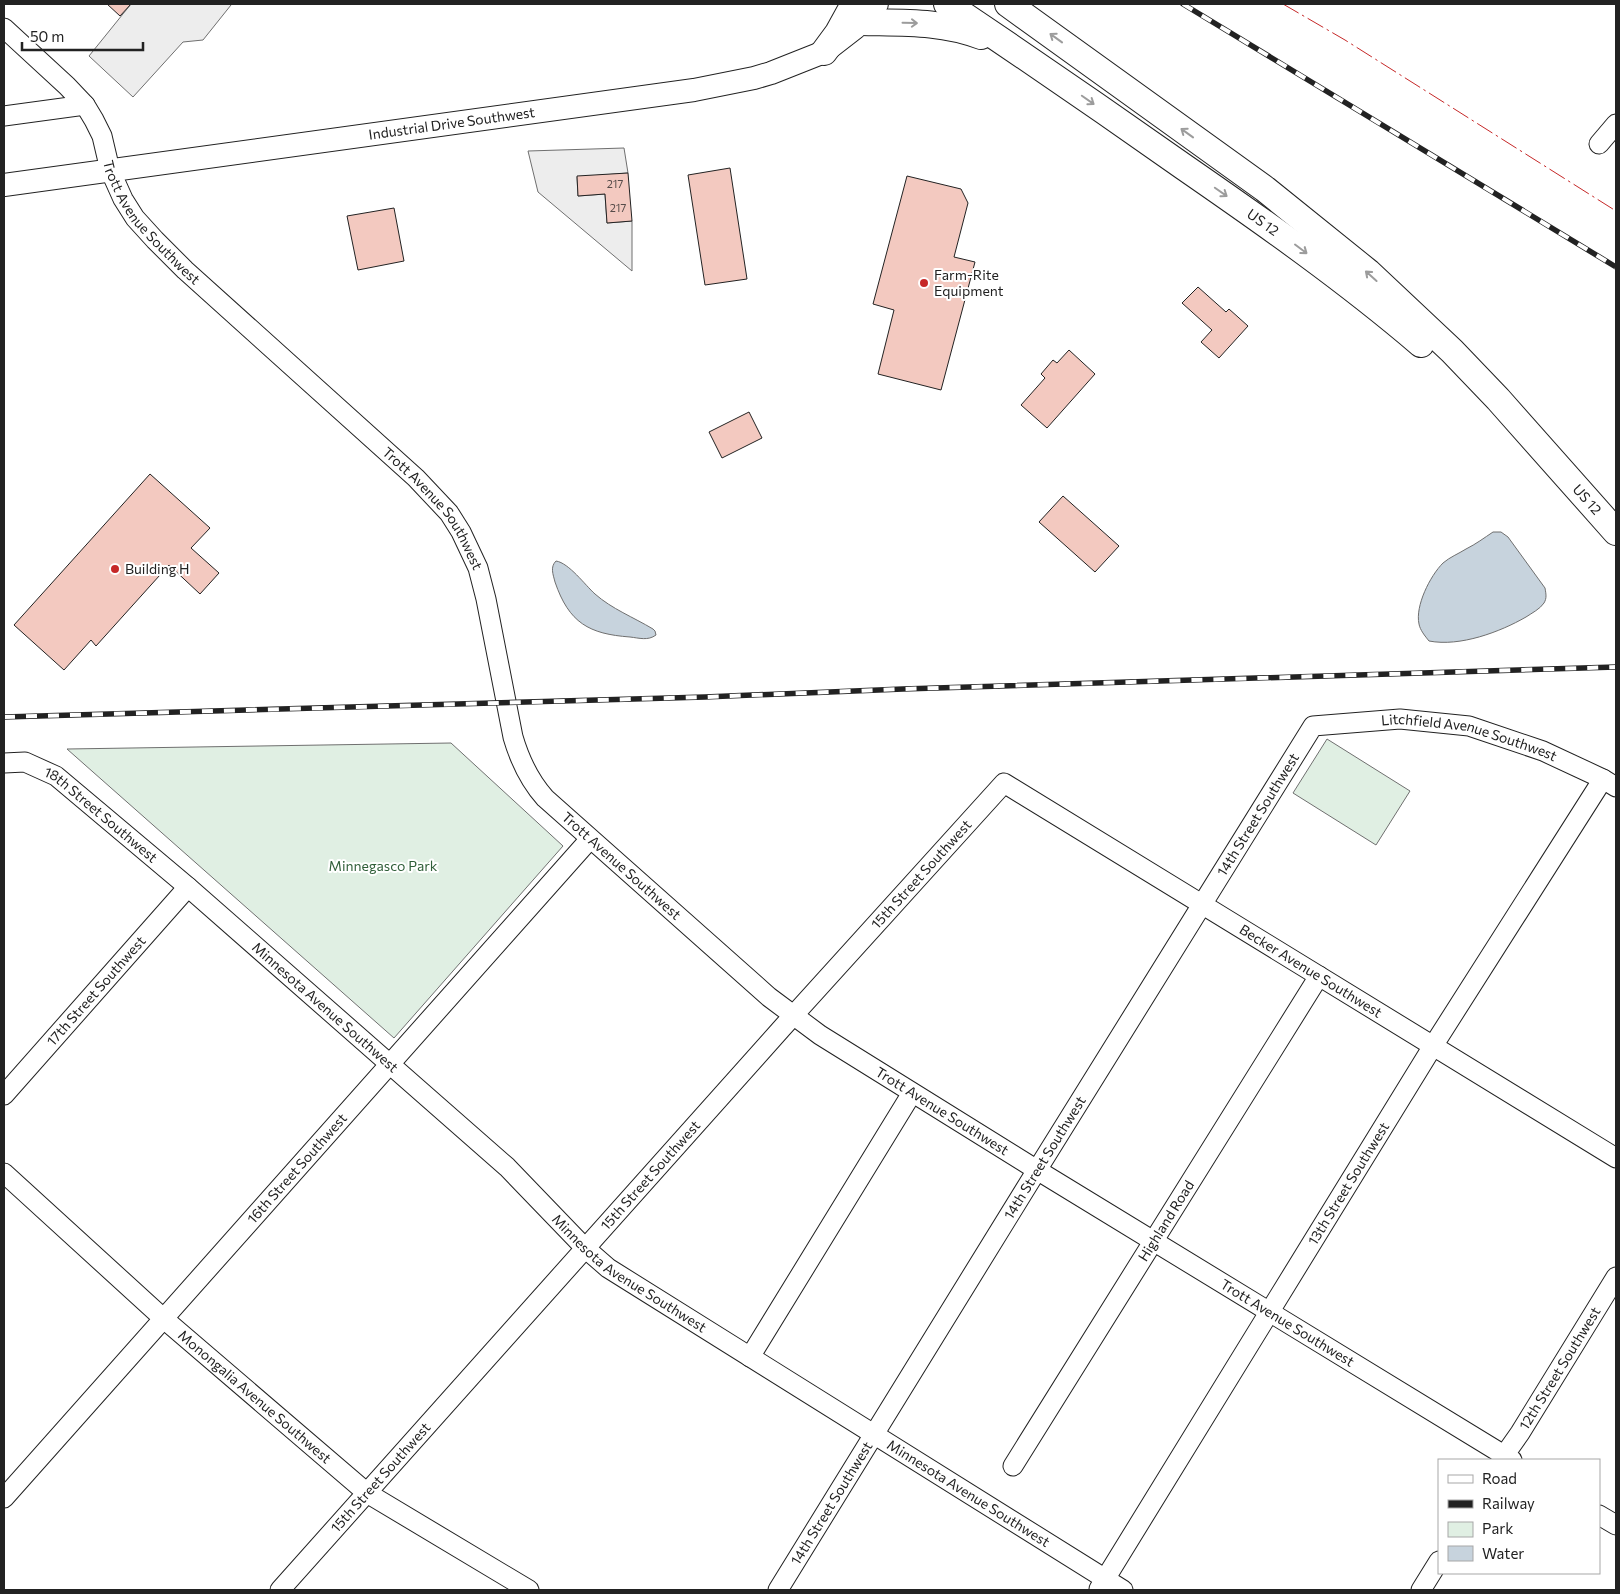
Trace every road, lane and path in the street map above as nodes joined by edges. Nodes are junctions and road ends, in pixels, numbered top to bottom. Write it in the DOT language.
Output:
graph roads {
  1 [pos="947,4"];
  2 [pos="1008,4"];
  3 [pos="864,10"];
  4 [pos="4,28"];
  5 [pos="824,52"];
  6 [pos="1048,72"];
  7 [pos="85,105"];
  8 [pos="4,116"];
  9 [pos="1616,124"];
  10 [pos="1599,144"];
  11 [pos="110,170"];
  12 [pos="4,185"];
  13 [pos="1558,466"];
  14 [pos="1616,532"];
  15 [pos="1313,726"];
  16 [pos="4,764"];
  17 [pos="1004,783"];
  18 [pos="1610,783"];
  19 [pos="590,839"];
  20 [pos="188,887"];
  21 [pos="1202,905"];
  22 [pos="1319,976"];
  23 [pos="793,1016"];
  24 [pos="1433,1046"];
  25 [pos="391,1063"];
  26 [pos="912,1093"];
  27 [pos="4,1095"];
  28 [pos="1616,1158"];
  29 [pos="1037,1170"];
  30 [pos="4,1173"];
  31 [pos="1154,1241"];
  32 [pos="585,1248"];
  33 [pos="1616,1277"];
  34 [pos="1271,1313"];
  35 [pos="164,1319"];
  36 [pos="750,1357"];
  37 [pos="874,1435"];
  38 [pos="1506,1459"];
  39 [pos="1013,1466"];
  40 [pos="367,1493"];
  41 [pos="4,1498"];
  42 [pos="1600,1515"];
  43 [pos="1616,1526"];
  44 [pos="1438,1563"];
  45 [pos="1102,1585"];
  46 [pos="280,1590"];
  47 [pos="529,1590"];
  48 [pos="778,1590"];
  49 [pos="1123,1590"];
  50 [pos="1421,1590"];
  1 -- 6 [label="highway, US 12 / US 12"];
  13 -- 2 [label="highway, US 12 / US 12, one-way"];
  3 -- 5 [label="highway"];
  3 -- 6 [label="highway, one-way"];
  4 -- 7 [label="street, Trott Avenue Southwest"];
  5 -- 11 [label="main road, Industrial Drive Southwest"];
  6 -- 13 [label="highway, US 12 / US 12, one-way"];
  7 -- 8 [label="street"];
  7 -- 11 [label="street, Trott Avenue Southwest"];
  9 -- 10 [label="street"];
  11 -- 12 [label="main road, Industrial Drive Southwest"];
  11 -- 19 [label="street, Trott Avenue Southwest"];
  13 -- 14 [label="highway, US 12 / US 12"];
  15 -- 18 [label="street, Litchfield Avenue Southwest"];
  15 -- 21 [label="street, 14th Street Southwest"];
  16 -- 20 [label="street, 18th Street Southwest"];
  17 -- 21 [label="street, Becker Avenue Southwest"];
  17 -- 23 [label="street, 15th Street Southwest"];
  18 -- 24 [label="street, 13th Street Southwest"];
  19 -- 23 [label="street, Trott Avenue Southwest"];
  19 -- 25 [label="street, 16th Street Southwest"];
  20 -- 25 [label="street, Minnesota Avenue Southwest"];
  20 -- 27 [label="street, 17th Street Southwest"];
  21 -- 22 [label="street, Becker Avenue Southwest"];
  21 -- 29 [label="street, 14th Street Southwest"];
  22 -- 24 [label="street, Becker Avenue Southwest"];
  22 -- 31 [label="street, Highland Road"];
  23 -- 26 [label="street, Trott Avenue Southwest"];
  23 -- 32 [label="street, 15th Street Southwest"];
  24 -- 28 [label="street, Becker Avenue Southwest"];
  24 -- 34 [label="street, 13th Street Southwest"];
  25 -- 32 [label="street, Minnesota Avenue Southwest"];
  25 -- 35 [label="street, 16th Street Southwest"];
  26 -- 29 [label="street, Trott Avenue Southwest"];
  26 -- 36 [label="street"];
  29 -- 31 [label="street, Trott Avenue Southwest"];
  29 -- 37 [label="street, 14th Street Southwest"];
  30 -- 35 [label="street, Monongalia Avenue Southwest"];
  31 -- 34 [label="street, Trott Avenue Southwest"];
  31 -- 39 [label="street, Highland Road"];
  32 -- 36 [label="street, Minnesota Avenue Southwest"];
  32 -- 40 [label="street, 15th Street Southwest"];
  33 -- 38 [label="street, 12th Street Southwest"];
  34 -- 38 [label="street, Trott Avenue Southwest"];
  34 -- 45 [label="street, 13th Street Southwest"];
  35 -- 40 [label="street, Monongalia Avenue Southwest"];
  35 -- 41 [label="street, 16th Street Southwest"];
  36 -- 37 [label="street, Minnesota Avenue Southwest"];
  37 -- 45 [label="street, Minnesota Avenue Southwest"];
  37 -- 48 [label="street, 14th Street Southwest"];
  40 -- 46 [label="street, 15th Street Southwest"];
  40 -- 47 [label="street, Monongalia Avenue Southwest"];
  42 -- 43 [label="street"];
  44 -- 50 [label="street"];
  45 -- 49 [label="street, Minnesota Avenue Southwest"];
}
